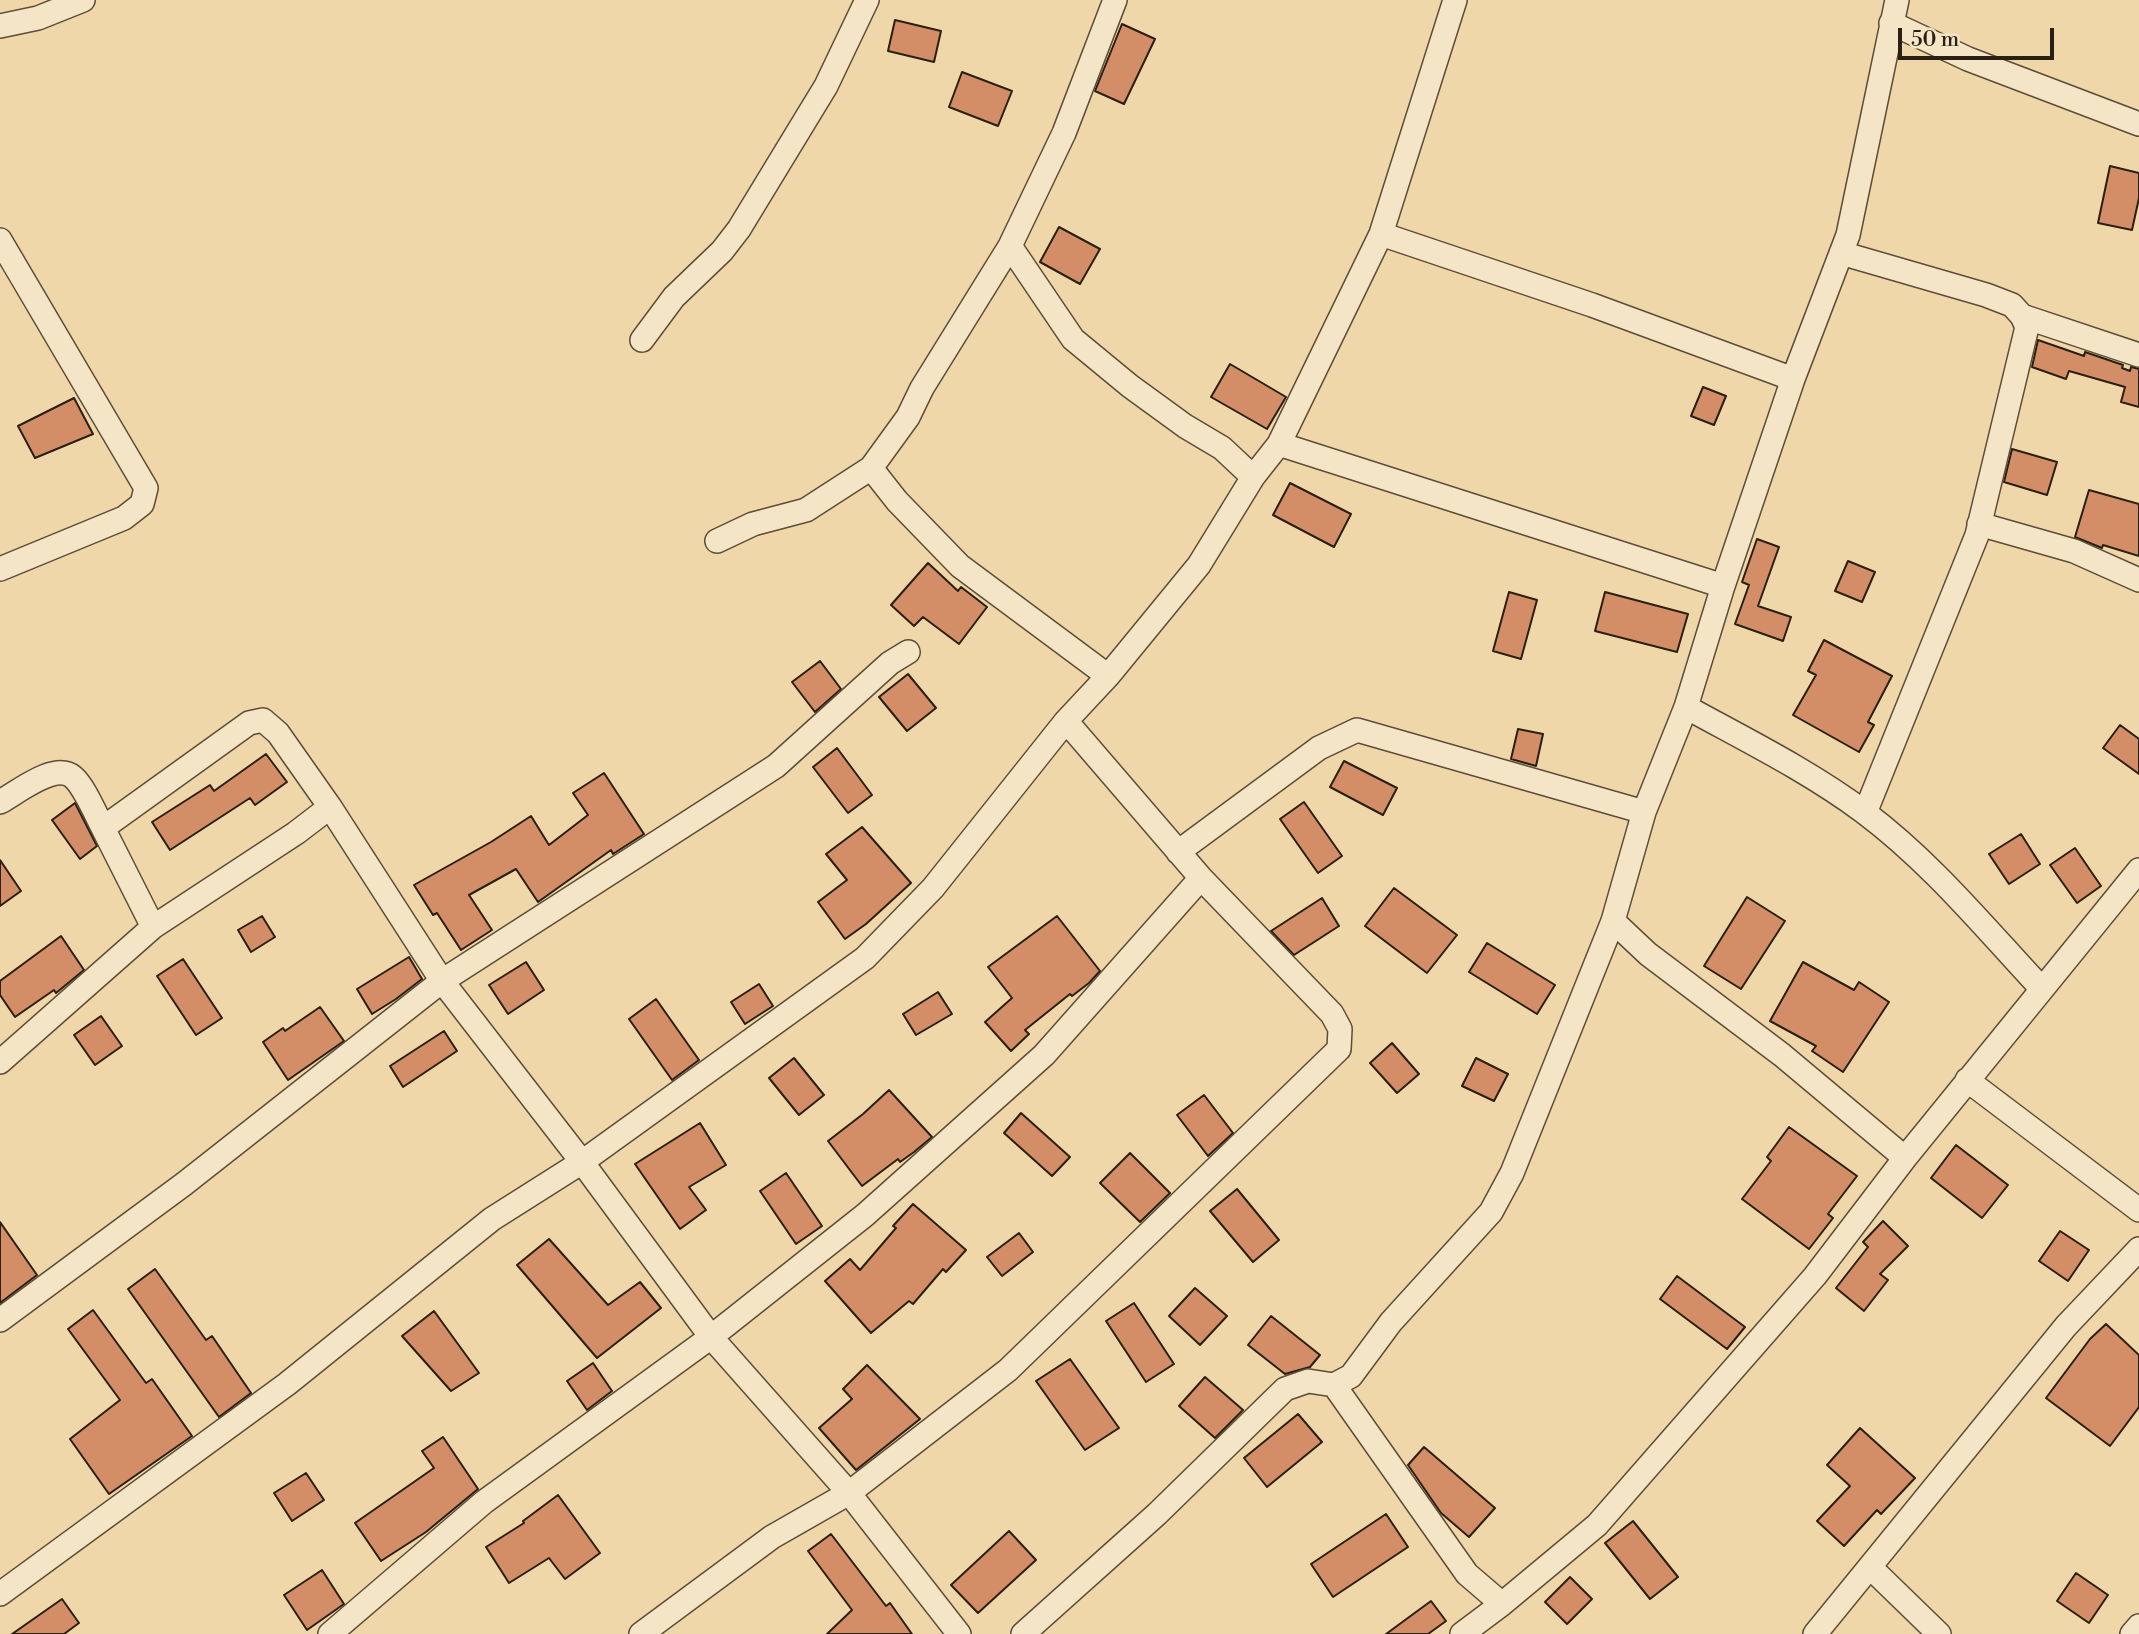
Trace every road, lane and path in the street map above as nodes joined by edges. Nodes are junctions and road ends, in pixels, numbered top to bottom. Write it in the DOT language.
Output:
graph roads {
  1 [pos="83,0"];
  2 [pos="867,0"];
  3 [pos="1115,0"];
  4 [pos="1455,0"];
  5 [pos="1897,0"];
  6 [pos="1891,23"];
  7 [pos="0,26"];
  8 [pos="2139,124"];
  9 [pos="1381,234"];
  10 [pos="0,240"];
  11 [pos="1010,246"];
  12 [pos="1841,253"];
  13 [pos="2022,316"];
  14 [pos="642,340"];
  15 [pos="2139,355"];
  16 [pos="1793,379"];
  17 [pos="1279,444"];
  18 [pos="871,468"];
  19 [pos="1253,477"];
  20 [pos="1979,524"];
  21 [pos="717,541"];
  22 [pos="0,569"];
  23 [pos="2139,580"];
  24 [pos="1723,586"];
  25 [pos="908,652"];
  26 [pos="1108,676"];
  27 [pos="1686,707"];
  28 [pos="1066,721"];
  29 [pos="0,802"];
  30 [pos="330,807"];
  31 [pos="1644,812"];
  32 [pos="1865,813"];
  33 [pos="103,828"];
  34 [pos="1178,852"];
  35 [pos="2139,870"];
  36 [pos="1201,878"];
  37 [pos="1613,921"];
  38 [pos="153,927"];
  39 [pos="442,981"];
  40 [pos="2041,988"];
  41 [pos="0,1062"];
  42 [pos="1967,1080"];
  43 [pos="1905,1157"];
  44 [pos="582,1162"];
  45 [pos="2139,1210"];
  46 [pos="2139,1250"];
  47 [pos="0,1320"];
  48 [pos="711,1338"];
  49 [pos="1334,1385"];
  50 [pos="849,1493"];
  51 [pos="1871,1567"];
  52 [pos="0,1594"];
  53 [pos="1502,1604"];
  54 [pos="2139,1626"];
  55 [pos="330,1634"];
  56 [pos="641,1634"];
  57 [pos="959,1634"];
  58 [pos="1023,1634"];
  59 [pos="1462,1634"];
  60 [pos="1815,1634"];
  61 [pos="1939,1634"];
  62 [pos="2132,1634"];
  1 -- 7 [label="street"];
  2 -- 14 [label="street"];
  3 -- 11 [label="street"];
  4 -- 9 [label="street"];
  5 -- 6 [label="street"];
  6 -- 8 [label="street"];
  6 -- 12 [label="street"];
  9 -- 16 [label="street"];
  9 -- 17 [label="street"];
  10 -- 22 [label="street"];
  11 -- 18 [label="street"];
  11 -- 19 [label="street"];
  12 -- 13 [label="street"];
  12 -- 16 [label="street"];
  13 -- 15 [label="street"];
  13 -- 20 [label="street"];
  16 -- 24 [label="street"];
  17 -- 19 [label="street"];
  17 -- 24 [label="street"];
  18 -- 21 [label="street"];
  18 -- 26 [label="street"];
  19 -- 26 [label="street"];
  20 -- 23 [label="street"];
  20 -- 32 [label="street"];
  24 -- 27 [label="street"];
  25 -- 39 [label="street"];
  26 -- 28 [label="street"];
  27 -- 31 [label="street"];
  27 -- 32 [label="street"];
  28 -- 34 [label="street"];
  28 -- 44 [label="street"];
  29 -- 33 [label="street"];
  30 -- 33 [label="street"];
  30 -- 38 [label="street"];
  30 -- 39 [label="street"];
  31 -- 34 [label="street"];
  31 -- 37 [label="street"];
  32 -- 40 [label="street"];
  33 -- 38 [label="street"];
  34 -- 36 [label="street"];
  35 -- 40 [label="street"];
  36 -- 48 [label="street"];
  36 -- 50 [label="street"];
  37 -- 43 [label="street"];
  37 -- 49 [label="street"];
  38 -- 41 [label="street"];
  39 -- 44 [label="street"];
  39 -- 47 [label="street"];
  40 -- 42 [label="street"];
  42 -- 43 [label="street"];
  42 -- 45 [label="street"];
  43 -- 53 [label="street"];
  44 -- 48 [label="street"];
  44 -- 52 [label="street"];
  46 -- 51 [label="street"];
  48 -- 50 [label="street"];
  48 -- 55 [label="street"];
  49 -- 53 [label="street"];
  49 -- 58 [label="street"];
  50 -- 56 [label="street"];
  50 -- 57 [label="street"];
  51 -- 60 [label="street"];
  51 -- 61 [label="street"];
  53 -- 59 [label="street"];
  54 -- 62 [label="street"];
}
